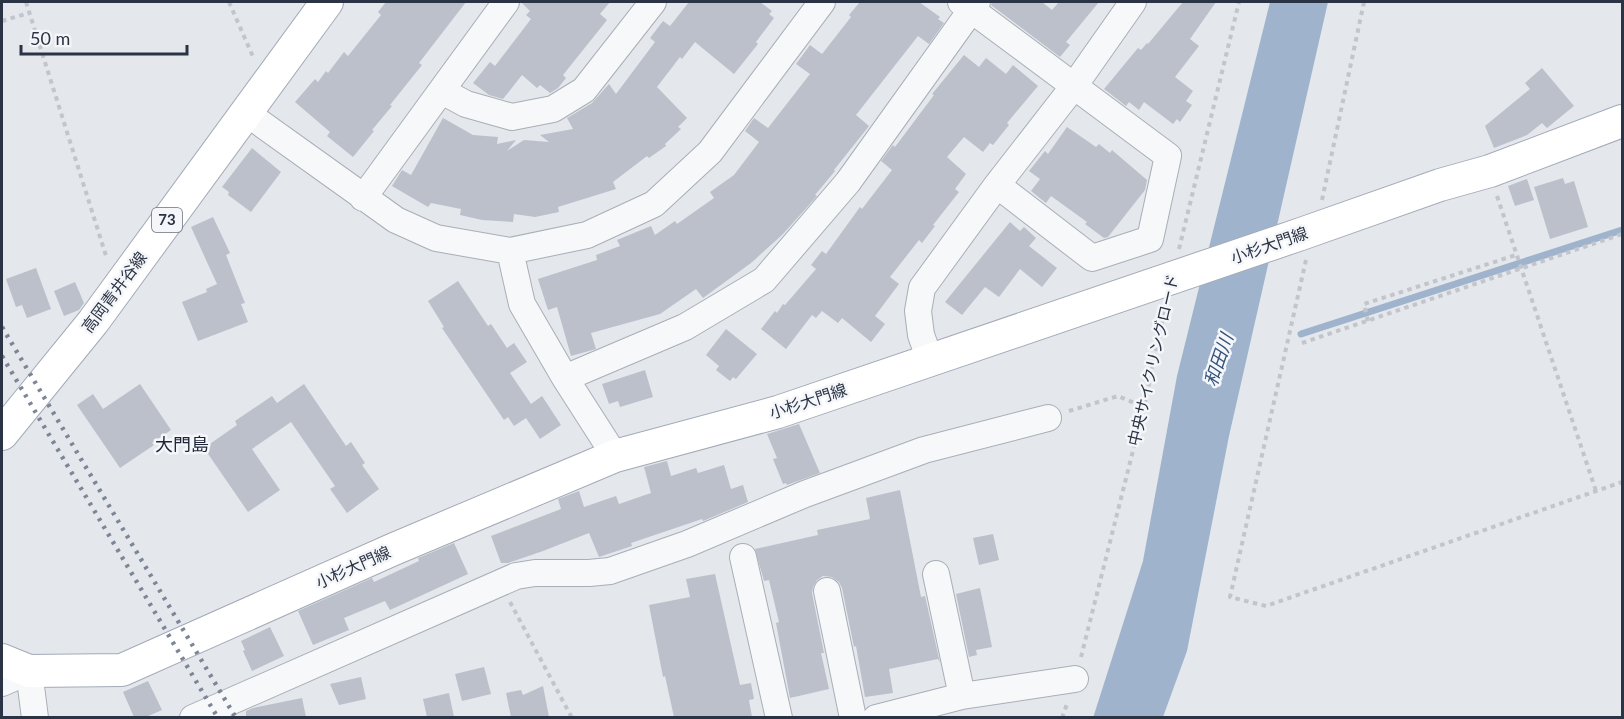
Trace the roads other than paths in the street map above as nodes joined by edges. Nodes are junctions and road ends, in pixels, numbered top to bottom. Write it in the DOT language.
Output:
graph roads {
  1 [pos="327,2"];
  2 [pos="506,2"];
  3 [pos="653,2"];
  4 [pos="822,2"];
  5 [pos="1133,2"];
  6 [pos="970,4"];
  7 [pos="1074,86"];
  8 [pos="442,91"];
  9 [pos="245,112"];
  10 [pos="1623,121"];
  11 [pos="997,185"];
  12 [pos="363,198"];
  13 [pos="510,251"];
  14 [pos="930,360"];
  15 [pos="564,378"];
  16 [pos="1048,418"];
  17 [pos="2,434"];
  18 [pos="615,456"];
  19 [pos="743,556"];
  20 [pos="936,574"];
  21 [pos="828,591"];
  22 [pos="11,671"];
  23 [pos="1075,679"];
  24 [pos="962,696"];
  25 [pos="35,717"];
  26 [pos="193,717"];
  27 [pos="779,717"];
  28 [pos="853,717"];
  29 [pos="876,717"];
  1 -- 9 [label="main road, 高岡青井谷線 / 73"];
  2 -- 8 [label="street"];
  3 -- 8 [label="street"];
  4 -- 13 [label="street"];
  5 -- 7 [label="street"];
  6 -- 7 [label="street"];
  6 -- 15 [label="street"];
  7 -- 11 [label="street"];
  7 -- 11 [label="street"];
  8 -- 12 [label="street"];
  9 -- 12 [label="street"];
  9 -- 17 [label="main road, 高岡青井谷線 / 73"];
  10 -- 14 [label="main road, 小杉大門線"];
  11 -- 14 [label="street"];
  12 -- 13 [label="street"];
  13 -- 15 [label="street"];
  14 -- 18 [label="main road, 小杉大門線"];
  15 -- 18 [label="street"];
  16 -- 26 [label="street"];
  18 -- 22 [label="main road, 小杉大門線"];
  19 -- 27 [label="street"];
  20 -- 24 [label="street"];
  21 -- 28 [label="street"];
  22 -- 25 [label="street"];
  23 -- 24 [label="street"];
  24 -- 29 [label="street"];
}
